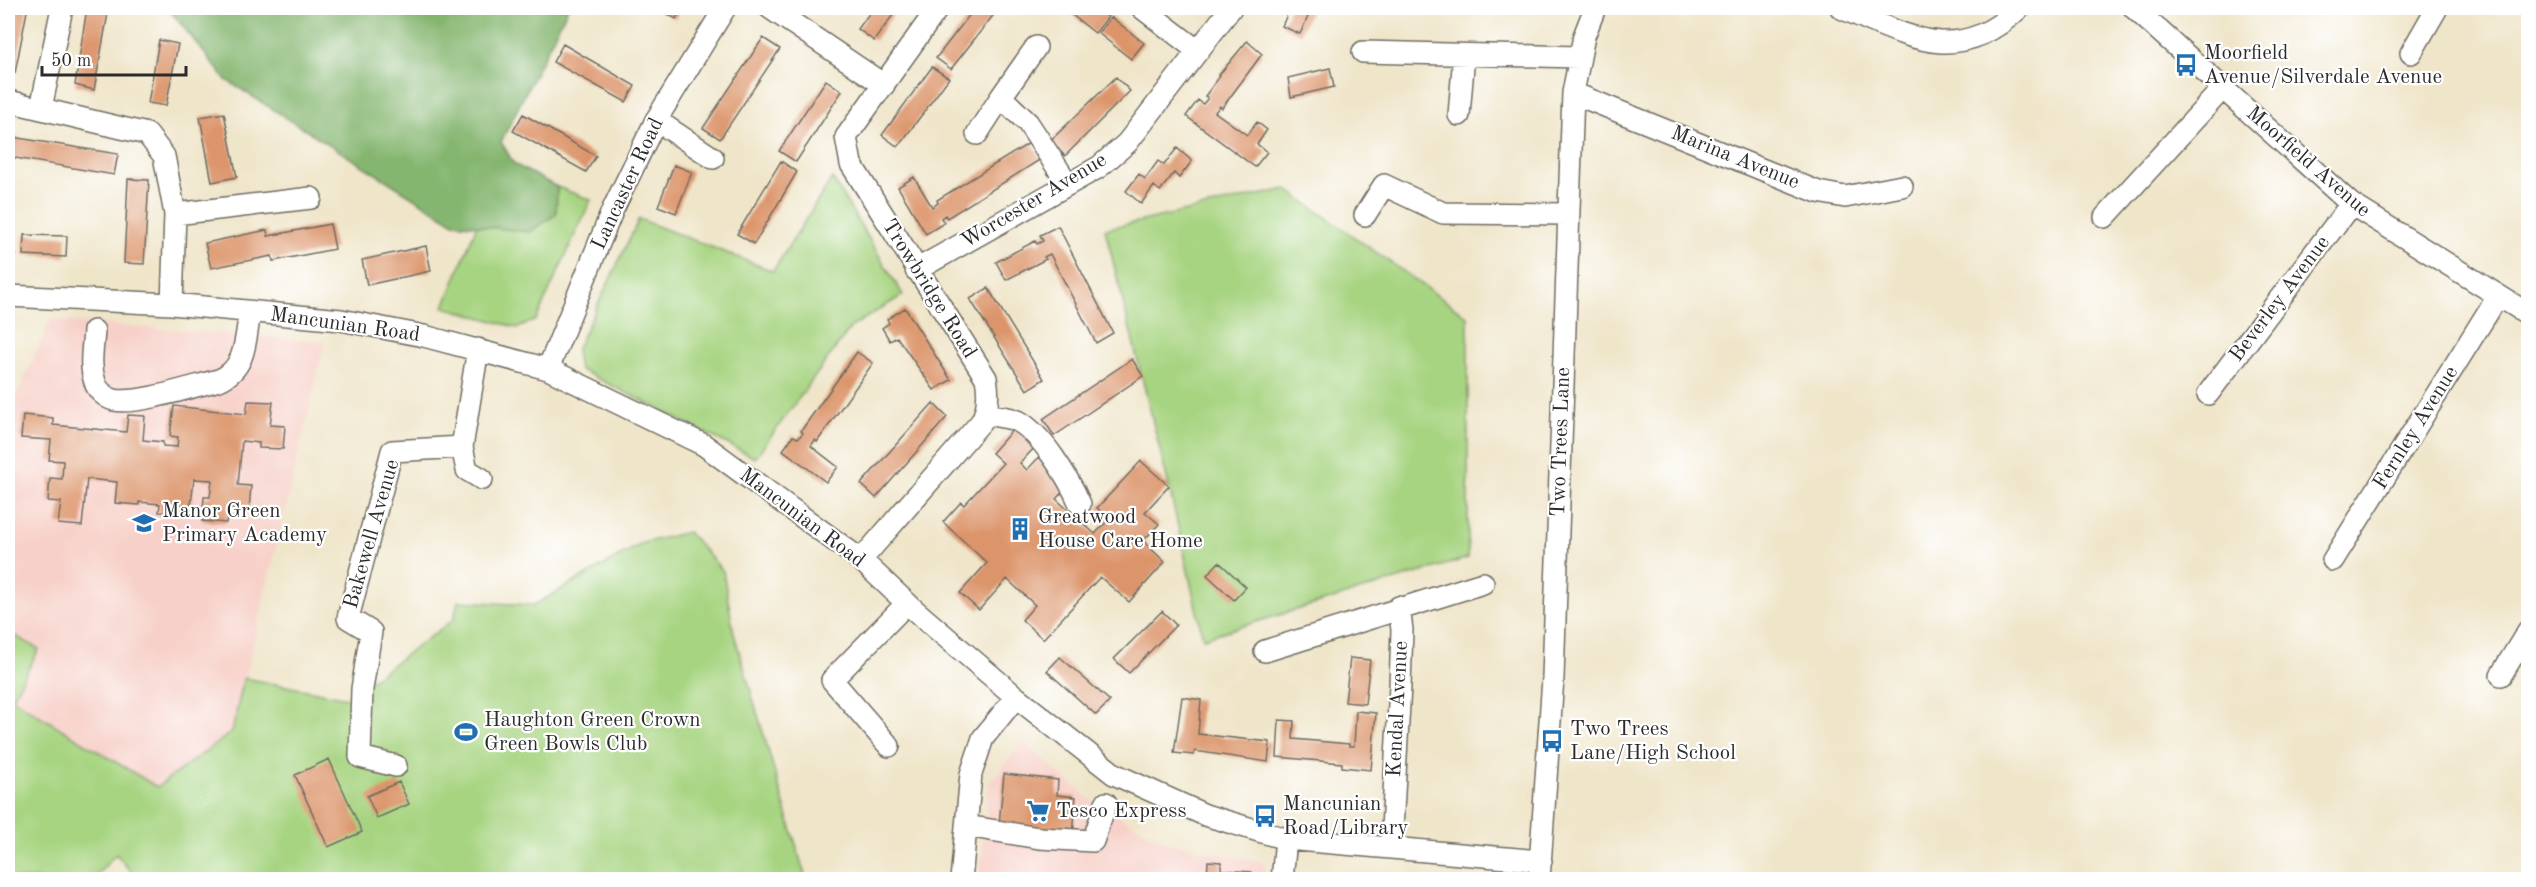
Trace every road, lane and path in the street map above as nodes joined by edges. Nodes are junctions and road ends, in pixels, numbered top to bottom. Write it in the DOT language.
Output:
graph roads {
  1 [pos="62,8"];
  2 [pos="725,8"];
  3 [pos="770,8"];
  4 [pos="938,8"];
  5 [pos="1142,8"];
  6 [pos="1231,8"];
  7 [pos="1595,8"];
  8 [pos="1841,8"];
  9 [pos="2019,8"];
  10 [pos="2134,8"];
  11 [pos="2437,8"];
  12 [pos="1036,47"];
  13 [pos="1198,51"];
  14 [pos="1364,52"];
  15 [pos="2411,53"];
  16 [pos="1464,55"];
  17 [pos="1579,57"];
  18 [pos="884,85"];
  19 [pos="2223,88"];
  20 [pos="1573,93"];
  21 [pos="1001,97"];
  22 [pos="8,100"];
  23 [pos="41,108"];
  24 [pos="1459,115"];
  25 [pos="656,120"];
  26 [pos="977,134"];
  27 [pos="712,158"];
  28 [pos="1068,184"];
  29 [pos="1902,186"];
  30 [pos="311,198"];
  31 [pos="2351,204"];
  32 [pos="175,214"];
  33 [pos="1568,214"];
  34 [pos="1365,215"];
  35 [pos="2105,217"];
  36 [pos="916,270"];
  37 [pos="8,296"];
  38 [pos="2498,296"];
  39 [pos="172,304"];
  40 [pos="250,312"];
  41 [pos="2529,314"];
  42 [pos="94,331"];
  43 [pos="478,350"];
  44 [pos="548,369"];
  45 [pos="2208,394"];
  46 [pos="986,414"];
  47 [pos="462,447"];
  48 [pos="482,479"];
  49 [pos="1080,504"];
  50 [pos="861,560"];
  51 [pos="2333,560"];
  52 [pos="1484,583"];
  53 [pos="907,603"];
  54 [pos="1399,608"];
  55 [pos="2529,631"];
  56 [pos="1265,651"];
  57 [pos="2501,675"];
  58 [pos="1016,697"];
  59 [pos="889,746"];
  60 [pos="396,766"];
  61 [pos="1106,803"];
  62 [pos="966,826"];
  63 [pos="1286,838"];
  64 [pos="1391,847"];
  65 [pos="1540,870"];
  66 [pos="961,879"];
  67 [pos="1282,879"];
  1 -- 23 [label="street"];
  2 -- 25 [label="street, Lancaster Road"];
  3 -- 18 [label="street"];
  4 -- 18 [label="street, Trowbridge Road"];
  5 -- 13 [label="street"];
  6 -- 13 [label="street, Worcester Avenue"];
  7 -- 17 [label="street, Two Trees Lane"];
  8 -- 9 [label="street"];
  10 -- 19 [label="street, Moorfield Avenue"];
  11 -- 15 [label="street"];
  12 -- 21 [label="street"];
  13 -- 28 [label="street, Worcester Avenue"];
  14 -- 16 [label="street"];
  16 -- 17 [label="street"];
  16 -- 24 [label="street"];
  17 -- 20 [label="street, Two Trees Lane"];
  18 -- 36 [label="street, Trowbridge Road"];
  19 -- 31 [label="street, Moorfield Avenue"];
  19 -- 35 [label="street"];
  20 -- 29 [label="street, Marina Avenue"];
  20 -- 33 [label="street, Two Trees Lane"];
  21 -- 26 [label="street"];
  21 -- 28 [label="street"];
  22 -- 23 [label="street"];
  23 -- 32 [label="street"];
  25 -- 27 [label="street"];
  25 -- 44 [label="street, Lancaster Road"];
  28 -- 36 [label="street, Worcester Avenue"];
  30 -- 32 [label="street"];
  31 -- 38 [label="street, Moorfield Avenue"];
  31 -- 45 [label="street, Beverley Avenue"];
  32 -- 39 [label="street"];
  33 -- 34 [label="street"];
  33 -- 65 [label="street, Two Trees Lane"];
  36 -- 46 [label="street, Trowbridge Road"];
  37 -- 39 [label="street, Mancunian Road"];
  38 -- 41 [label="street, Moorfield Avenue"];
  38 -- 51 [label="street, Fernley Avenue"];
  39 -- 40 [label="street, Mancunian Road"];
  40 -- 42 [label="street"];
  40 -- 43 [label="street, Mancunian Road"];
  43 -- 44 [label="street, Mancunian Road"];
  43 -- 47 [label="street"];
  44 -- 50 [label="street, Mancunian Road"];
  46 -- 49 [label="street"];
  46 -- 50 [label="street"];
  47 -- 48 [label="street"];
  47 -- 60 [label="street, Bakewell Avenue"];
  50 -- 53 [label="street, Mancunian Road"];
  52 -- 54 [label="street"];
  53 -- 58 [label="street, Mancunian Road"];
  53 -- 59 [label="street"];
  54 -- 56 [label="street"];
  54 -- 64 [label="street, Kendal Avenue"];
  55 -- 57 [label="street"];
  58 -- 62 [label="street"];
  58 -- 63 [label="street, Mancunian Road"];
  61 -- 62 [label="street"];
  62 -- 66 [label="street"];
  63 -- 64 [label="street, Mancunian Road"];
  63 -- 67 [label="street"];
  64 -- 65 [label="street, Mancunian Road"];
}
